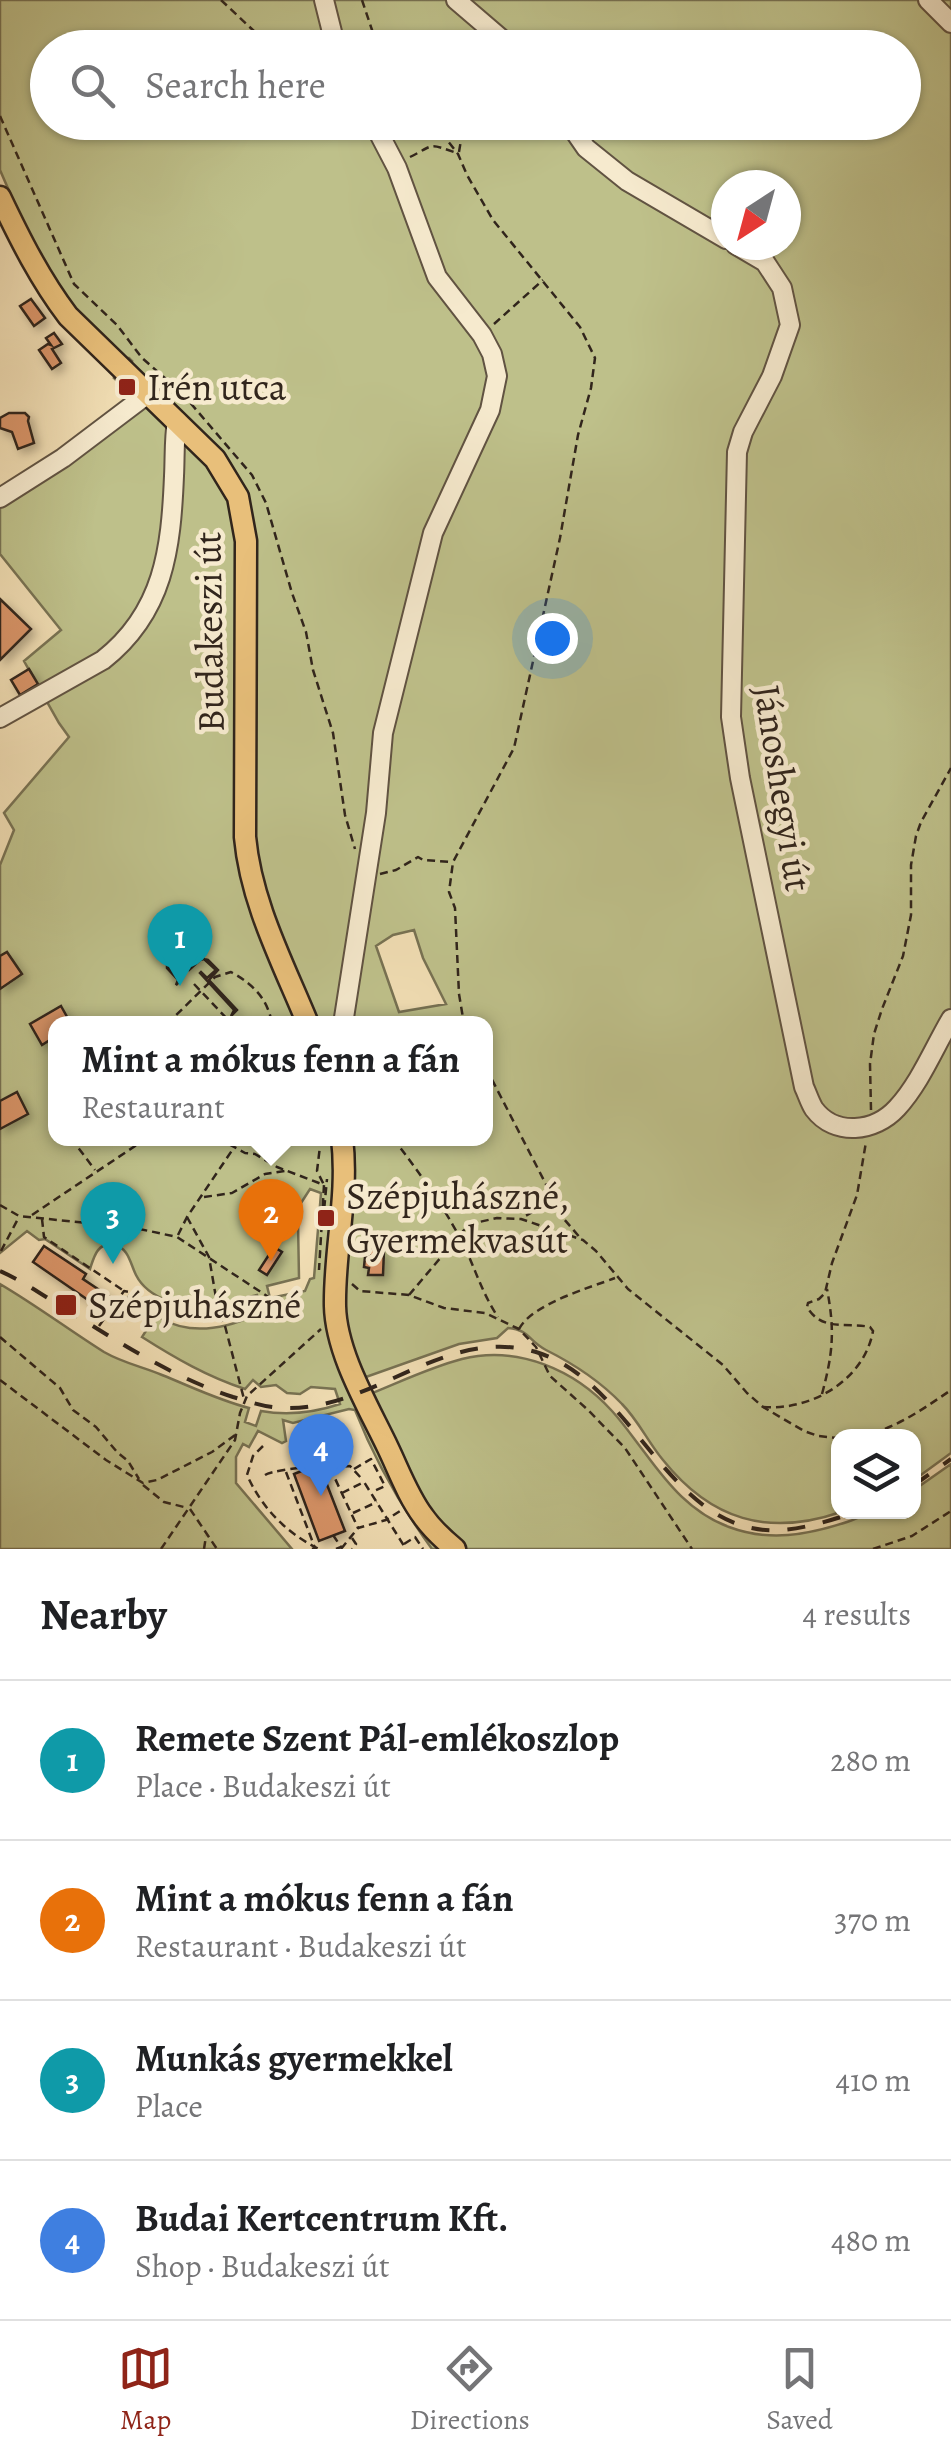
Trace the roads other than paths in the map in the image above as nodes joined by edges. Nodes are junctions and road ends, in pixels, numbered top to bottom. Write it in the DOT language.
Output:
graph roads {
  1 [pos="324,0"];
  2 [pos="456,0"];
  3 [pos="928,0"];
  4 [pos="951,23"];
  5 [pos="332,30"];
  6 [pos="491,30"];
  7 [pos="382,140"];
  8 [pos="580,140"];
  9 [pos="0,197"];
  10 [pos="711,230"];
  11 [pos="762,260"];
  12 [pos="163,407"];
  13 [pos="0,498"];
  14 [pos="0,718"];
  15 [pos="305,1016"];
  16 [pos="343,1016"];
  17 [pos="951,1019"];
  18 [pos="343,1146"];
  19 [pos="454,1549"];
  1 -- 5 [label="street"];
  2 -- 6 [label="street"];
  3 -- 4 [label="street"];
  7 -- 16 [label="street"];
  8 -- 10 [label="street"];
  9 -- 12 [label="main road, Budakeszi út"];
  11 -- 17 [label="street, Jánoshegyi út"];
  12 -- 13 [label="street"];
  12 -- 14 [label="street"];
  12 -- 15 [label="main road, Budakeszi út"];
  18 -- 19 [label="main road"];
}
